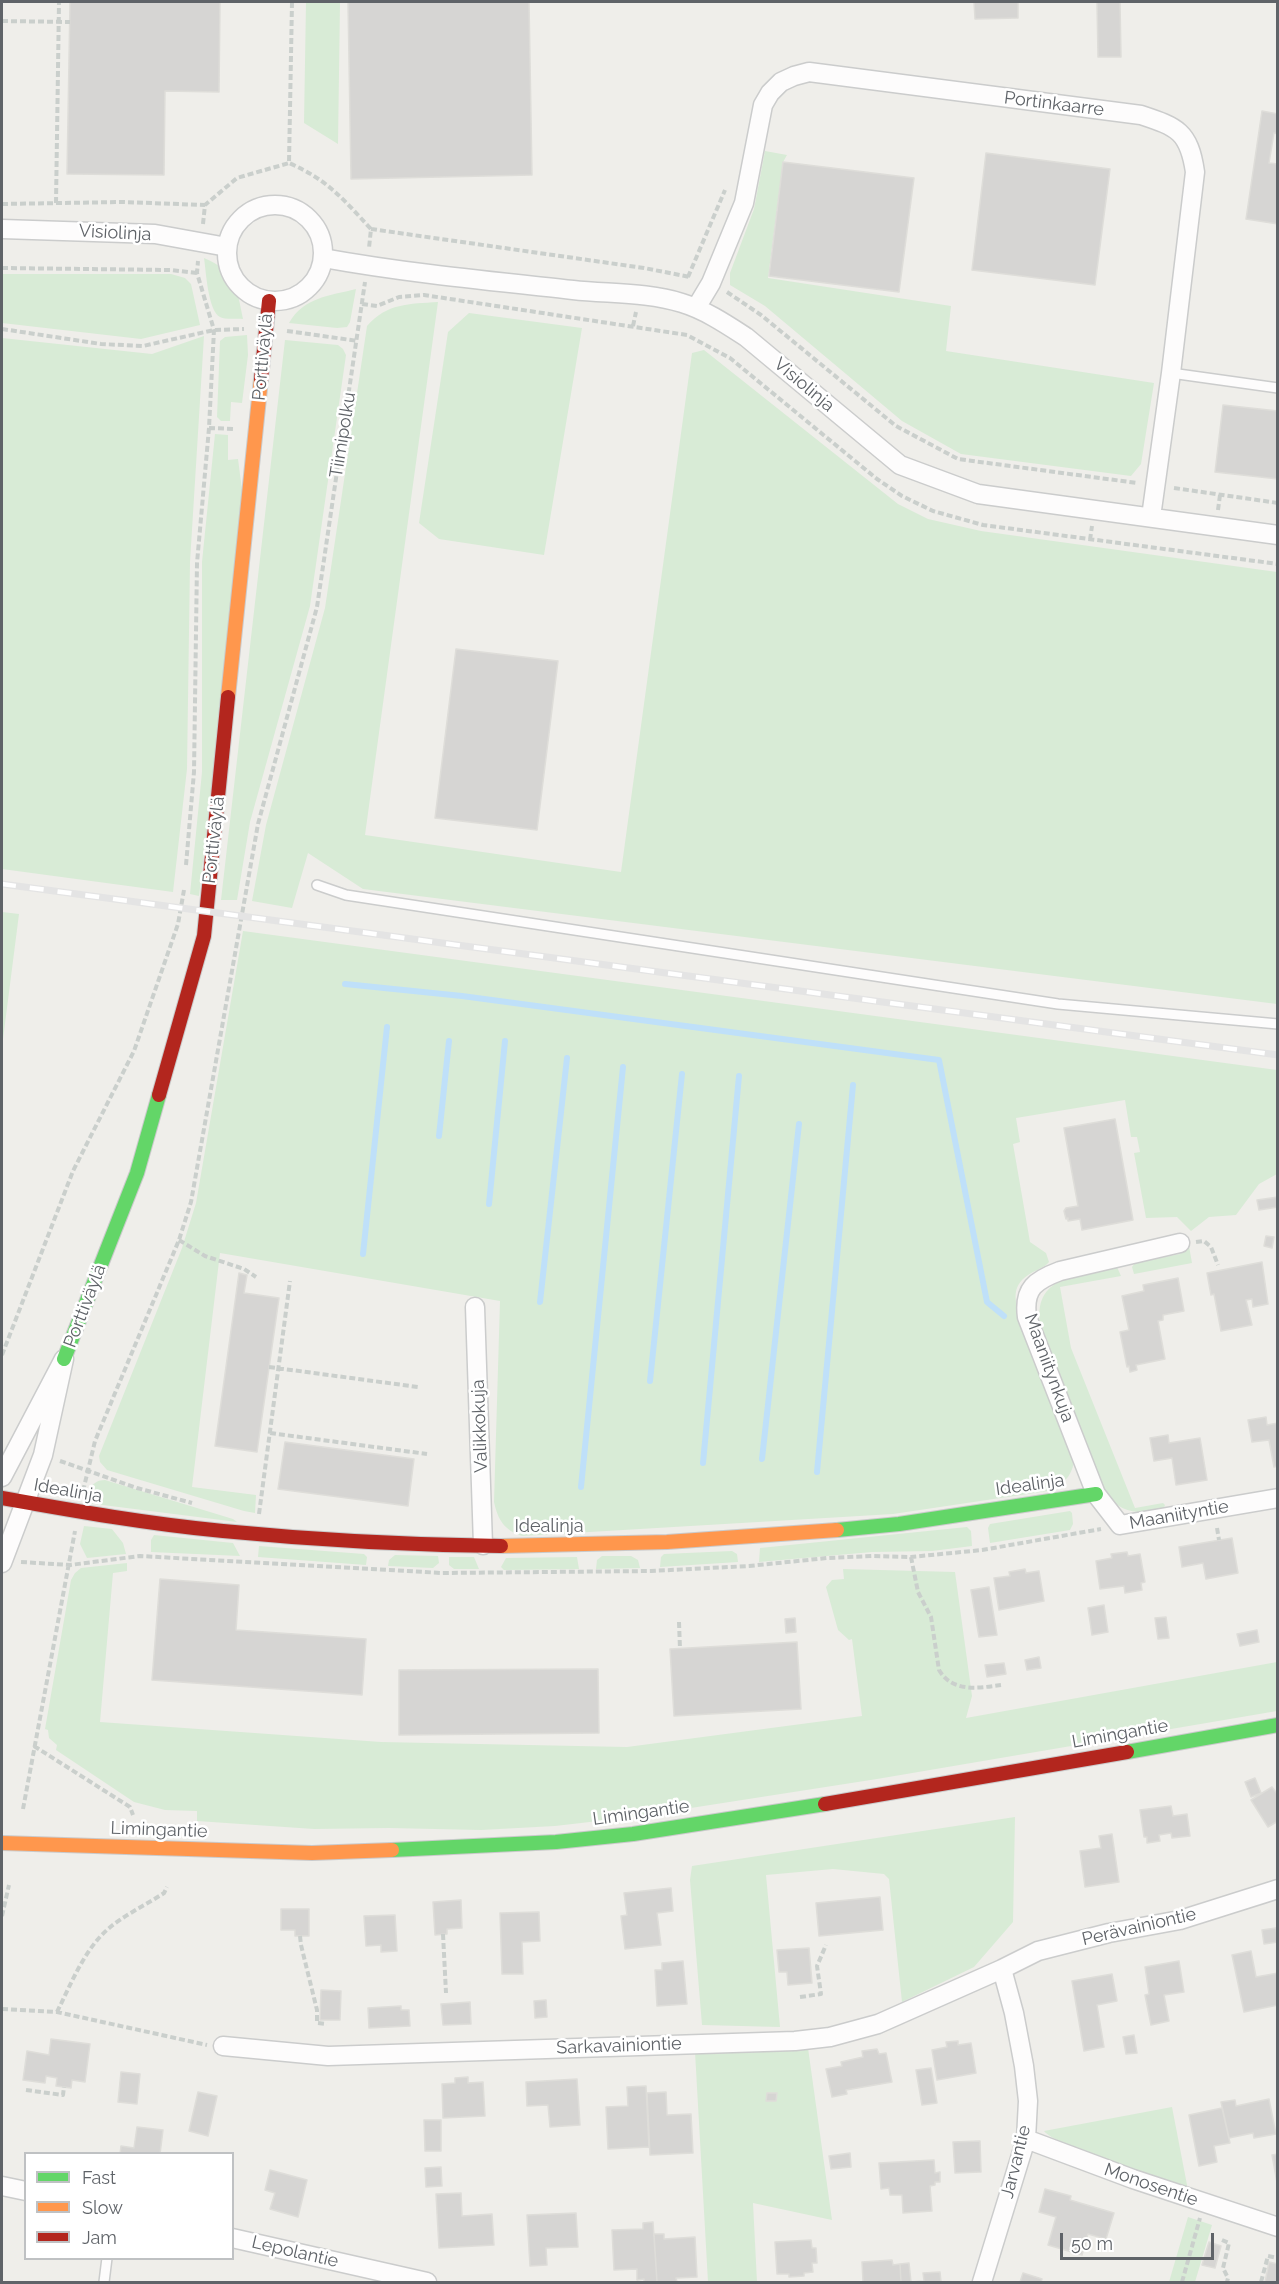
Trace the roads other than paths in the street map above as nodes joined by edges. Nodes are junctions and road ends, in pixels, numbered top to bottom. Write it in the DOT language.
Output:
graph roads {
  1 [pos="2,229"];
  2 [pos="227,247"];
  3 [pos="323,258"];
  4 [pos="268,301"];
  5 [pos="696,308"];
  6 [pos="1171,373"];
  7 [pos="1278,388"];
  8 [pos="1151,517"];
  9 [pos="1278,535"];
  10 [pos="317,885"];
  11 [pos="1278,1024"];
  12 [pos="1180,1243"];
  13 [pos="475,1307"];
  14 [pos="64,1359"];
  15 [pos="2,1477"];
  16 [pos="1096,1494"];
  17 [pos="2,1498"];
  18 [pos="1278,1498"];
  19 [pos="24,1502"];
  20 [pos="483,1545"];
  21 [pos="2,1562"];
  22 [pos="1278,1725"];
  23 [pos="2,1843"];
  24 [pos="1278,1889"];
  25 [pos="1002,1969"];
  26 [pos="223,2046"];
  27 [pos="1026,2139"];
  28 [pos="2,2187"];
  29 [pos="24,2192"];
  30 [pos="1278,2227"];
  31 [pos="234,2238"];
  32 [pos="107,2260"];
  33 [pos="104,2283"];
  34 [pos="427,2283"];
  35 [pos="982,2283"];
  1 -- 2 [label="street, Visiolinja"];
  2 -- 3 [label="street"];
  2 -- 4 [label="street"];
  3 -- 4 [label="street"];
  3 -- 5 [label="street, Visiolinja"];
  4 -- 14 [label="street, Porttiväylä"];
  5 -- 6 [label="street, Portinkaarre"];
  5 -- 8 [label="street, Visiolinja"];
  6 -- 7 [label="lane"];
  6 -- 8 [label="street, Portinkaarre"];
  8 -- 9 [label="street, Visiolinja"];
  10 -- 11 [label="lane"];
  12 -- 16 [label="street, Maaniitynkuja"];
  13 -- 20 [label="street, Valikkokuja"];
  14 -- 15 [label="street, Porttiväylä"];
  14 -- 19 [label="street, Porttiväylä"];
  16 -- 18 [label="street, Maaniityntie"];
  16 -- 20 [label="street, Idealinja"];
  17 -- 19 [label="street, Idealinja"];
  19 -- 20 [label="street, Idealinja"];
  19 -- 21 [label="street, Porttiväylä"];
  22 -- 23 [label="street, Limingantie"];
  24 -- 25 [label="street, Perävainiontie"];
  25 -- 26 [label="street, Sarkavainiontie"];
  25 -- 27 [label="street, Jarvantie"];
  27 -- 30 [label="street, Monosentie"];
  27 -- 35 [label="street, Jarvantie"];
  28 -- 29 [label="street"];
  31 -- 34 [label="street, Lepolantie"];
  32 -- 33 [label="lane"];
}
